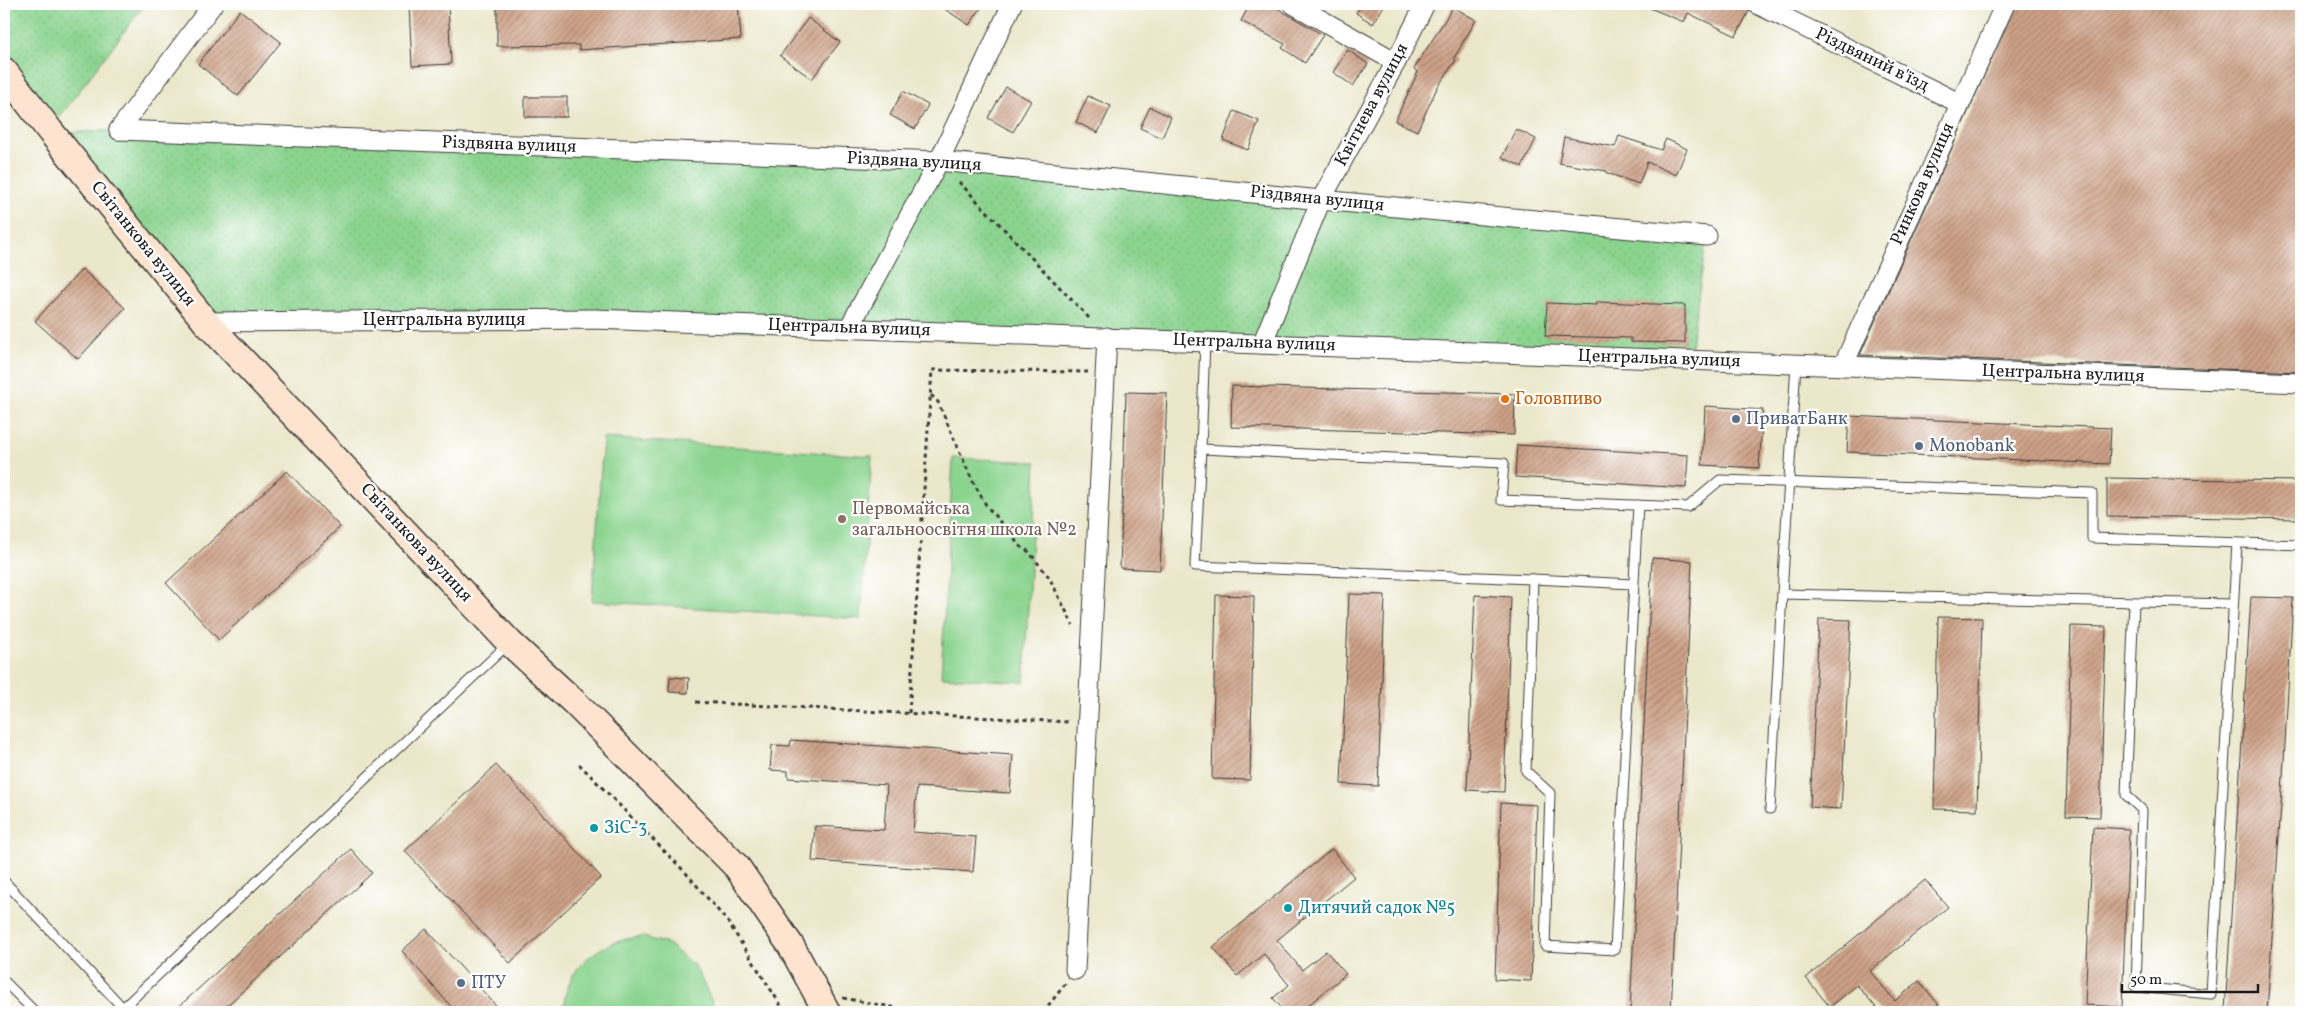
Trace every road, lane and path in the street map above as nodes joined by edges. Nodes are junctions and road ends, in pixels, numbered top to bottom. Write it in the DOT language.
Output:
graph roads {
  1 [pos="214,4"];
  2 [pos="1012,4"];
  3 [pos="1293,4"];
  4 [pos="1425,4"];
  5 [pos="1758,4"];
  6 [pos="2005,4"];
  7 [pos="1396,62"];
  8 [pos="4,71"];
  9 [pos="1959,103"];
  10 [pos="939,161"];
  11 [pos="1321,200"];
  12 [pos="1707,236"];
  13 [pos="206,322"];
  14 [pos="849,328"];
  15 [pos="1107,337"];
  16 [pos="1205,342"];
  17 [pos="1262,344"];
  18 [pos="1796,364"];
  19 [pos="1843,366"];
  20 [pos="1105,373"];
  21 [pos="2301,383"];
  22 [pos="930,395"];
  23 [pos="1201,449"];
  24 [pos="1789,482"];
  25 [pos="1638,505"];
  26 [pos="2237,543"];
  27 [pos="2301,545"];
  28 [pos="1533,578"];
  29 [pos="1633,584"];
  30 [pos="1782,594"];
  31 [pos="2134,602"];
  32 [pos="2233,604"];
  33 [pos="1076,629"];
  34 [pos="510,643"];
  35 [pos="696,702"];
  36 [pos="909,713"];
  37 [pos="1088,723"];
  38 [pos="579,764"];
  39 [pos="1770,809"];
  40 [pos="4,881"];
  41 [pos="1075,970"];
  42 [pos="4,980"];
  43 [pos="822,1003"];
  44 [pos="122,1011"];
  45 [pos="35,1012"];
  46 [pos="785,1012"];
  47 [pos="918,1012"];
  48 [pos="1044,1012"];
  1 -- 10 [label="street, Різдвяна вулиця"];
  2 -- 10 [label="street"];
  3 -- 7 [label="street"];
  4 -- 7 [label="street, Квітнева вулиця"];
  5 -- 9 [label="street, Різдвяний в'їзд"];
  6 -- 9 [label="street, Ринкова вулиця"];
  7 -- 11 [label="street, Квітнева вулиця"];
  8 -- 13 [label="street, Світанкова вулиця"];
  9 -- 19 [label="street, Ринкова вулиця"];
  10 -- 11 [label="street, Різдвяна вулиця"];
  10 -- 14 [label="street"];
  10 -- 15 [label="path"];
  11 -- 12 [label="street, Різдвяна вулиця"];
  11 -- 17 [label="street, Квітнева вулиця"];
  13 -- 14 [label="street, Центральна вулиця"];
  13 -- 34 [label="street, Світанкова вулиця"];
  14 -- 15 [label="street, Центральна вулиця"];
  15 -- 16 [label="street, Центральна вулиця"];
  15 -- 20 [label="street"];
  16 -- 17 [label="street, Центральна вулиця"];
  16 -- 23 [label="lane"];
  17 -- 18 [label="street, Центральна вулиця"];
  18 -- 19 [label="street, Центральна вулиця"];
  18 -- 24 [label="lane"];
  19 -- 21 [label="street, Центральна вулиця"];
  20 -- 22 [label="path"];
  20 -- 37 [label="street"];
  22 -- 33 [label="path"];
  22 -- 36 [label="path"];
  23 -- 25 [label="lane"];
  23 -- 28 [label="lane"];
  24 -- 25 [label="lane"];
  24 -- 26 [label="lane"];
  24 -- 30 [label="lane"];
  25 -- 29 [label="lane"];
  26 -- 27 [label="lane"];
  26 -- 32 [label="lane"];
  28 -- 29 [label="lane"];
  28 -- 29 [label="lane"];
  30 -- 31 [label="lane"];
  30 -- 39 [label="lane"];
  31 -- 32 [label="lane"];
  31 -- 32 [label="lane"];
  34 -- 43 [label="street, Світанкова вулиця"];
  34 -- 44 [label="lane"];
  35 -- 36 [label="path"];
  36 -- 37 [label="path"];
  37 -- 41 [label="street"];
  38 -- 46 [label="path"];
  40 -- 44 [label="lane"];
  41 -- 48 [label="path"];
  42 -- 45 [label="lane"];
  43 -- 47 [label="path"];
}
